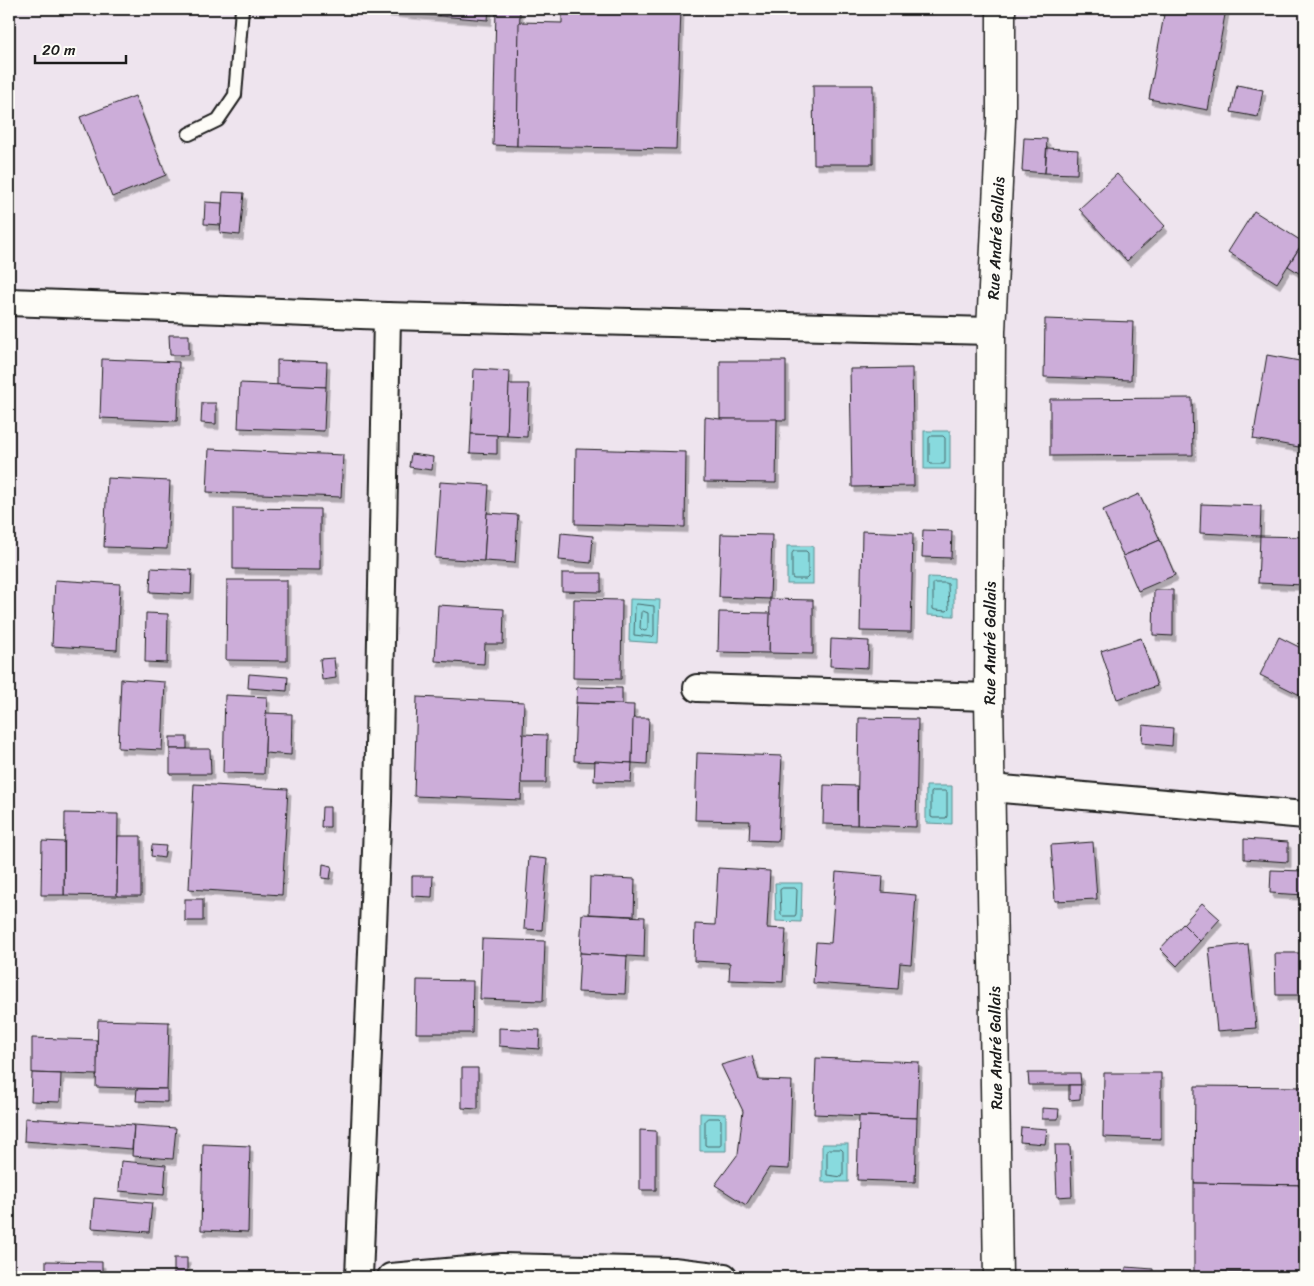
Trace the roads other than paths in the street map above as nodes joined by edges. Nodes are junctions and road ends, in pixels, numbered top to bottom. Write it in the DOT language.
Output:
graph roads {
  1 [pos="242,9"];
  2 [pos="1001,9"];
  3 [pos="189,134"];
  4 [pos="9,302"];
  5 [pos="387,316"];
  6 [pos="992,331"];
  7 [pos="697,688"];
  8 [pos="989,697"];
  9 [pos="991,788"];
  10 [pos="1305,815"];
  11 [pos="359,1277"];
  12 [pos="391,1277"];
  13 [pos="724,1277"];
  14 [pos="998,1277"];
  1 -- 3 [label="lane"];
  2 -- 6 [label="main road, Rue André Gallais"];
  4 -- 5 [label="street"];
  5 -- 6 [label="street"];
  5 -- 11 [label="street"];
  6 -- 8 [label="main road, Rue André Gallais"];
  7 -- 8 [label="street"];
  8 -- 9 [label="main road, Rue André Gallais"];
  9 -- 10 [label="street"];
  9 -- 14 [label="main road, Rue André Gallais"];
  12 -- 13 [label="street"];
}
